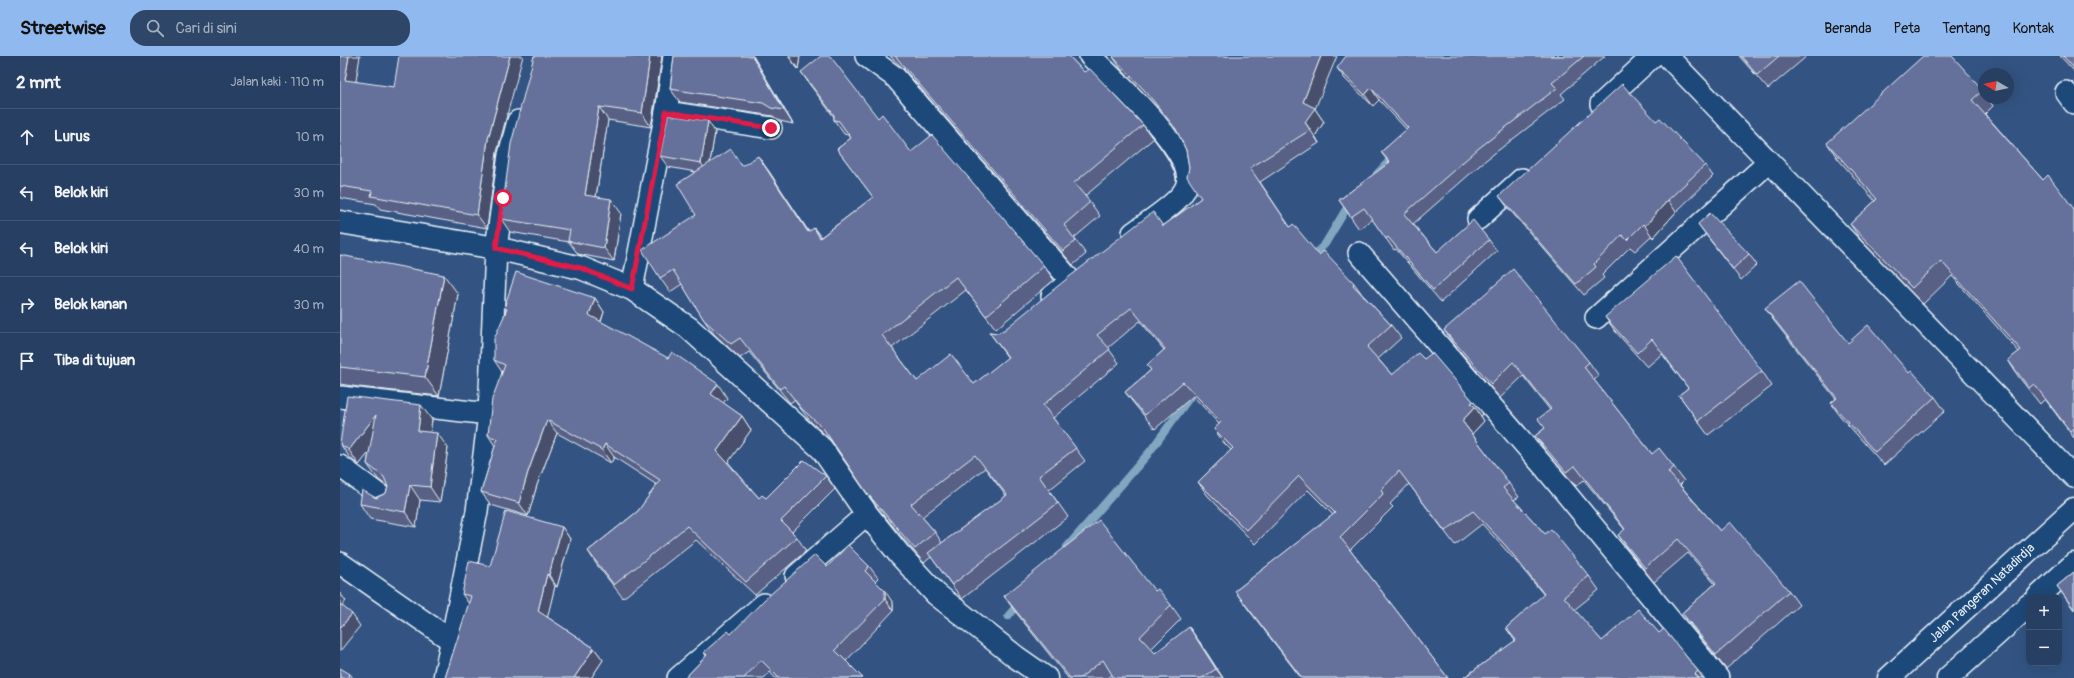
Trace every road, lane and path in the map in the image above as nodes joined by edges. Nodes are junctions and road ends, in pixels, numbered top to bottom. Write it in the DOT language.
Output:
graph roads {
  1 [pos="674,56"];
  2 [pos="866,56"];
  3 [pos="1090,56"];
  4 [pos="1652,56"];
  5 [pos="1667,56"];
  6 [pos="523,101"];
  7 [pos="666,112"];
  8 [pos="1589,116"];
  9 [pos="771,128"];
  10 [pos="1770,162"];
  11 [pos="1536,165"];
  12 [pos="1478,219"];
  13 [pos="340,222"];
  14 [pos="1115,247"];
  15 [pos="496,248"];
  16 [pos="1359,253"];
  17 [pos="632,289"];
  18 [pos="1036,310"];
  19 [pos="1596,318"];
  20 [pos="340,397"];
  21 [pos="489,414"];
  22 [pos="340,466"];
  23 [pos="2074,477"];
  24 [pos="387,501"];
  25 [pos="2074,509"];
  26 [pos="867,514"];
  27 [pos="340,563"];
  28 [pos="2074,564"];
  29 [pos="2041,594"];
  30 [pos="2026,608"];
  31 [pos="452,642"];
  32 [pos="444,678"];
  33 [pos="678,678"];
  34 [pos="1046,678"];
  35 [pos="1718,678"];
  36 [pos="1889,678"];
  37 [pos="1948,678"];
  1 -- 7 [label="street"];
  2 -- 18 [label="street"];
  3 -- 14 [label="street"];
  4 -- 8 [label="street"];
  5 -- 10 [label="street"];
  6 -- 15 [label="street"];
  7 -- 9 [label="street"];
  7 -- 17 [label="street"];
  10 -- 19 [label="street"];
  10 -- 23 [label="street"];
  11 -- 12 [label="street"];
  13 -- 15 [label="street"];
  15 -- 17 [label="street"];
  15 -- 21 [label="street"];
  16 -- 35 [label="street"];
  17 -- 26 [label="street"];
  20 -- 21 [label="street"];
  21 -- 31 [label="street"];
  22 -- 24 [label="street"];
  25 -- 36 [label="street, Jalan Pangeran Natadirdja"];
  26 -- 33 [label="street"];
  26 -- 34 [label="street"];
  27 -- 31 [label="street"];
  28 -- 29 [label="street"];
  30 -- 37 [label="street"];
  31 -- 32 [label="street"];
}
